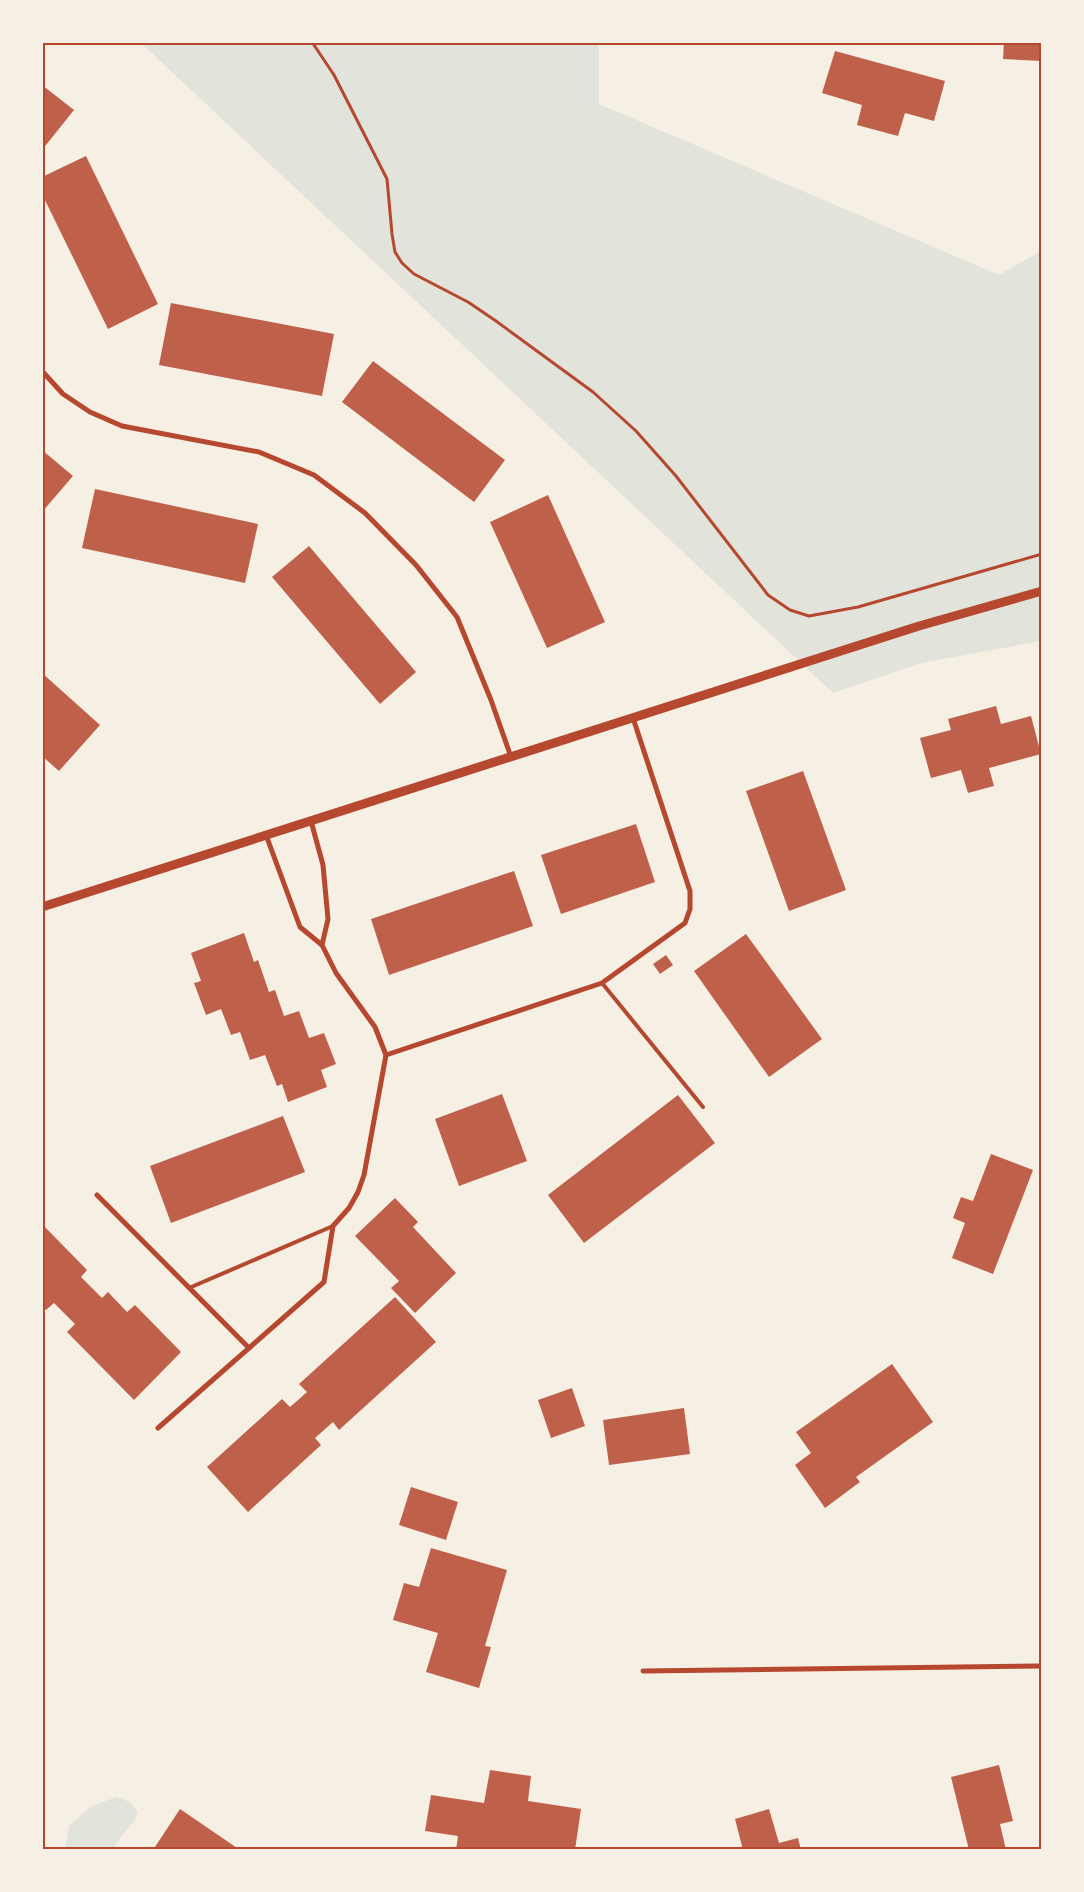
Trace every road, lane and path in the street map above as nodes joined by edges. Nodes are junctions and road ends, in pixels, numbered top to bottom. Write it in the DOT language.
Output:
graph roads {
  1 [pos="312,42"];
  2 [pos="42,371"];
  3 [pos="1042,554"];
  4 [pos="1042,591"];
  5 [pos="633,718"];
  6 [pos="511,757"];
  7 [pos="311,821"];
  8 [pos="266,835"];
  9 [pos="42,907"];
  10 [pos="322,945"];
  11 [pos="602,983"];
  12 [pos="386,1056"];
  13 [pos="703,1107"];
  14 [pos="96,1195"];
  15 [pos="333,1226"];
  16 [pos="189,1288"];
  17 [pos="249,1348"];
  18 [pos="158,1428"];
  19 [pos="1042,1666"];
  20 [pos="642,1671"];
  1 -- 3 [label="path"];
  2 -- 6 [label="street"];
  4 -- 5 [label="street"];
  5 -- 6 [label="street"];
  5 -- 11 [label="street"];
  6 -- 7 [label="street"];
  7 -- 8 [label="street"];
  7 -- 10 [label="street"];
  8 -- 9 [label="street"];
  8 -- 10 [label="street"];
  10 -- 12 [label="street"];
  11 -- 12 [label="street"];
  11 -- 13 [label="lane"];
  12 -- 15 [label="street"];
  14 -- 16 [label="street"];
  15 -- 16 [label="lane"];
  15 -- 17 [label="street"];
  16 -- 17 [label="street"];
  17 -- 18 [label="street"];
  19 -- 20 [label="street"];
}
